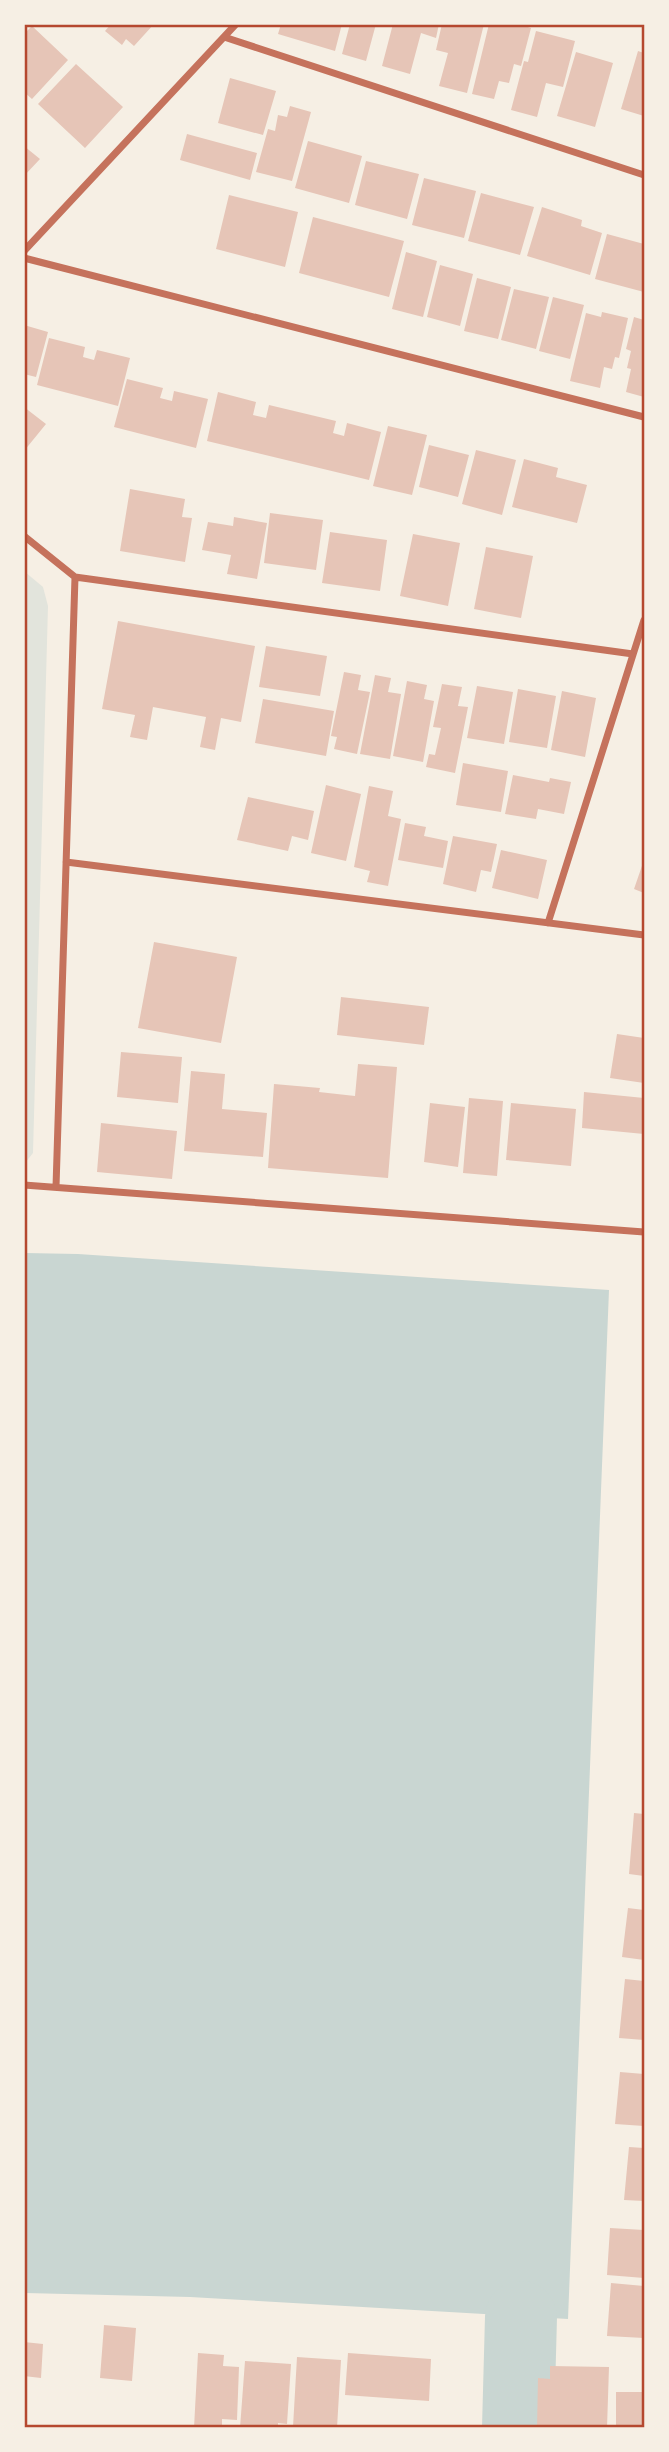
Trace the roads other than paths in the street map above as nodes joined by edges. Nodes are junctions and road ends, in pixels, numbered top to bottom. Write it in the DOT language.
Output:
graph roads {
  1 [pos="236,24"];
  2 [pos="224,37"];
  3 [pos="645,175"];
  4 [pos="24,251"];
  5 [pos="24,258"];
  6 [pos="645,417"];
  7 [pos="24,536"];
  8 [pos="75,578"];
  9 [pos="645,620"];
  10 [pos="633,654"];
  11 [pos="66,862"];
  12 [pos="548,923"];
  13 [pos="645,935"];
  14 [pos="24,1185"];
  15 [pos="56,1187"];
  16 [pos="645,1232"];
  1 -- 2 [label="street"];
  2 -- 3 [label="street"];
  2 -- 4 [label="street"];
  5 -- 6 [label="street"];
  7 -- 8 [label="street"];
  8 -- 10 [label="street"];
  8 -- 11 [label="street"];
  9 -- 10 [label="street"];
  10 -- 12 [label="street"];
  11 -- 12 [label="street"];
  11 -- 15 [label="street"];
  12 -- 13 [label="street"];
  14 -- 15 [label="street"];
  15 -- 16 [label="street"];
}
